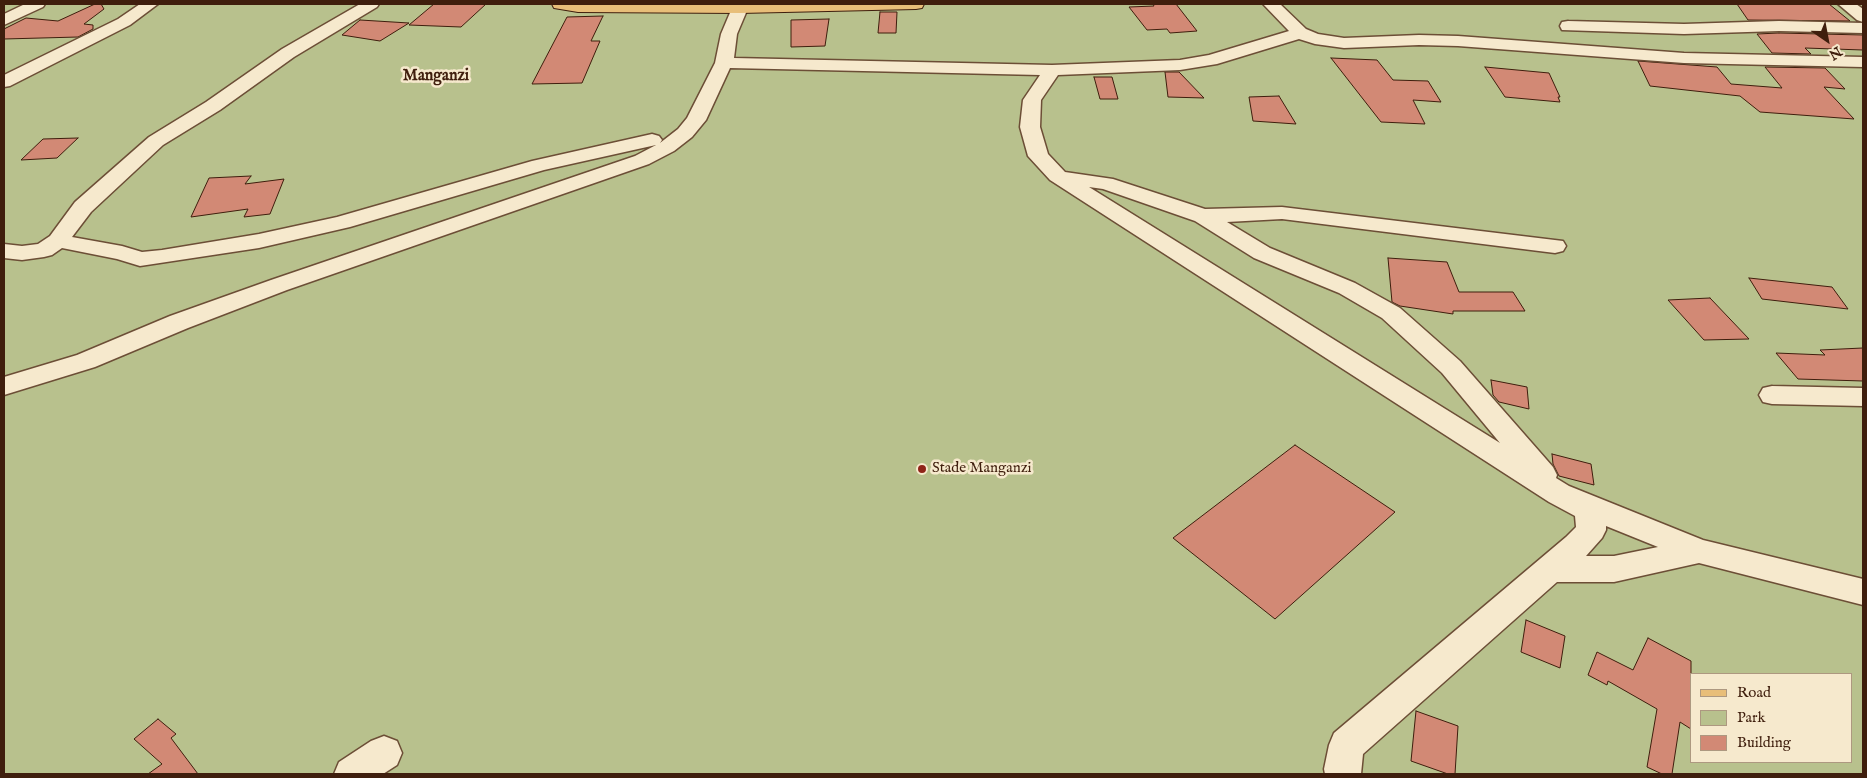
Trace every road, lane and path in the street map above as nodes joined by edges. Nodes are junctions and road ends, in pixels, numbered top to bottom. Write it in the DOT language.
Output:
graph roads {
  1 [pos="37,4"];
  2 [pos="150,4"];
  3 [pos="372,4"];
  4 [pos="560,4"];
  5 [pos="907,4"];
  6 [pos="916,4"];
  7 [pos="1271,4"];
  8 [pos="1846,4"];
  9 [pos="578,5"];
  10 [pos="740,8"];
  11 [pos="1863,17"];
  12 [pos="4,20"];
  13 [pos="1568,26"];
  14 [pos="1863,28"];
  15 [pos="1300,33"];
  16 [pos="1863,62"];
  17 [pos="724,63"];
  18 [pos="1052,70"];
  19 [pos="4,82"];
  20 [pos="685,133"];
  21 [pos="1057,176"];
  22 [pos="1203,216"];
  23 [pos="58,241"];
  24 [pos="1555,246"];
  25 [pos="4,251"];
  26 [pos="4,386"];
  27 [pos="1772,396"];
  28 [pos="1863,398"];
  29 [pos="1559,494"];
  30 [pos="1699,551"];
  31 [pos="1549,569"];
  32 [pos="1863,592"];
  33 [pos="384,753"];
  34 [pos="352,774"];
  35 [pos="1343,774"];
  1 -- 12 [label="street"];
  2 -- 19 [label="street"];
  3 -- 23 [label="street"];
  4 -- 9 [label="main road"];
  5 -- 6 [label="main road"];
  5 -- 10 [label="main road"];
  7 -- 15 [label="street"];
  8 -- 11 [label="street"];
  9 -- 10 [label="main road"];
  10 -- 17 [label="street"];
  13 -- 14 [label="street"];
  15 -- 16 [label="street"];
  15 -- 18 [label="street"];
  17 -- 18 [label="street"];
  17 -- 20 [label="street"];
  18 -- 21 [label="street"];
  20 -- 23 [label="street"];
  20 -- 26 [label="street"];
  21 -- 22 [label="street"];
  21 -- 29 [label="street"];
  22 -- 24 [label="street"];
  22 -- 29 [label="street"];
  23 -- 25 [label="street"];
  27 -- 28 [label="street"];
  29 -- 30 [label="street"];
  29 -- 31 [label="street"];
  30 -- 31 [label="street"];
  30 -- 32 [label="street"];
  31 -- 35 [label="street"];
  33 -- 34 [label="street"];
}
